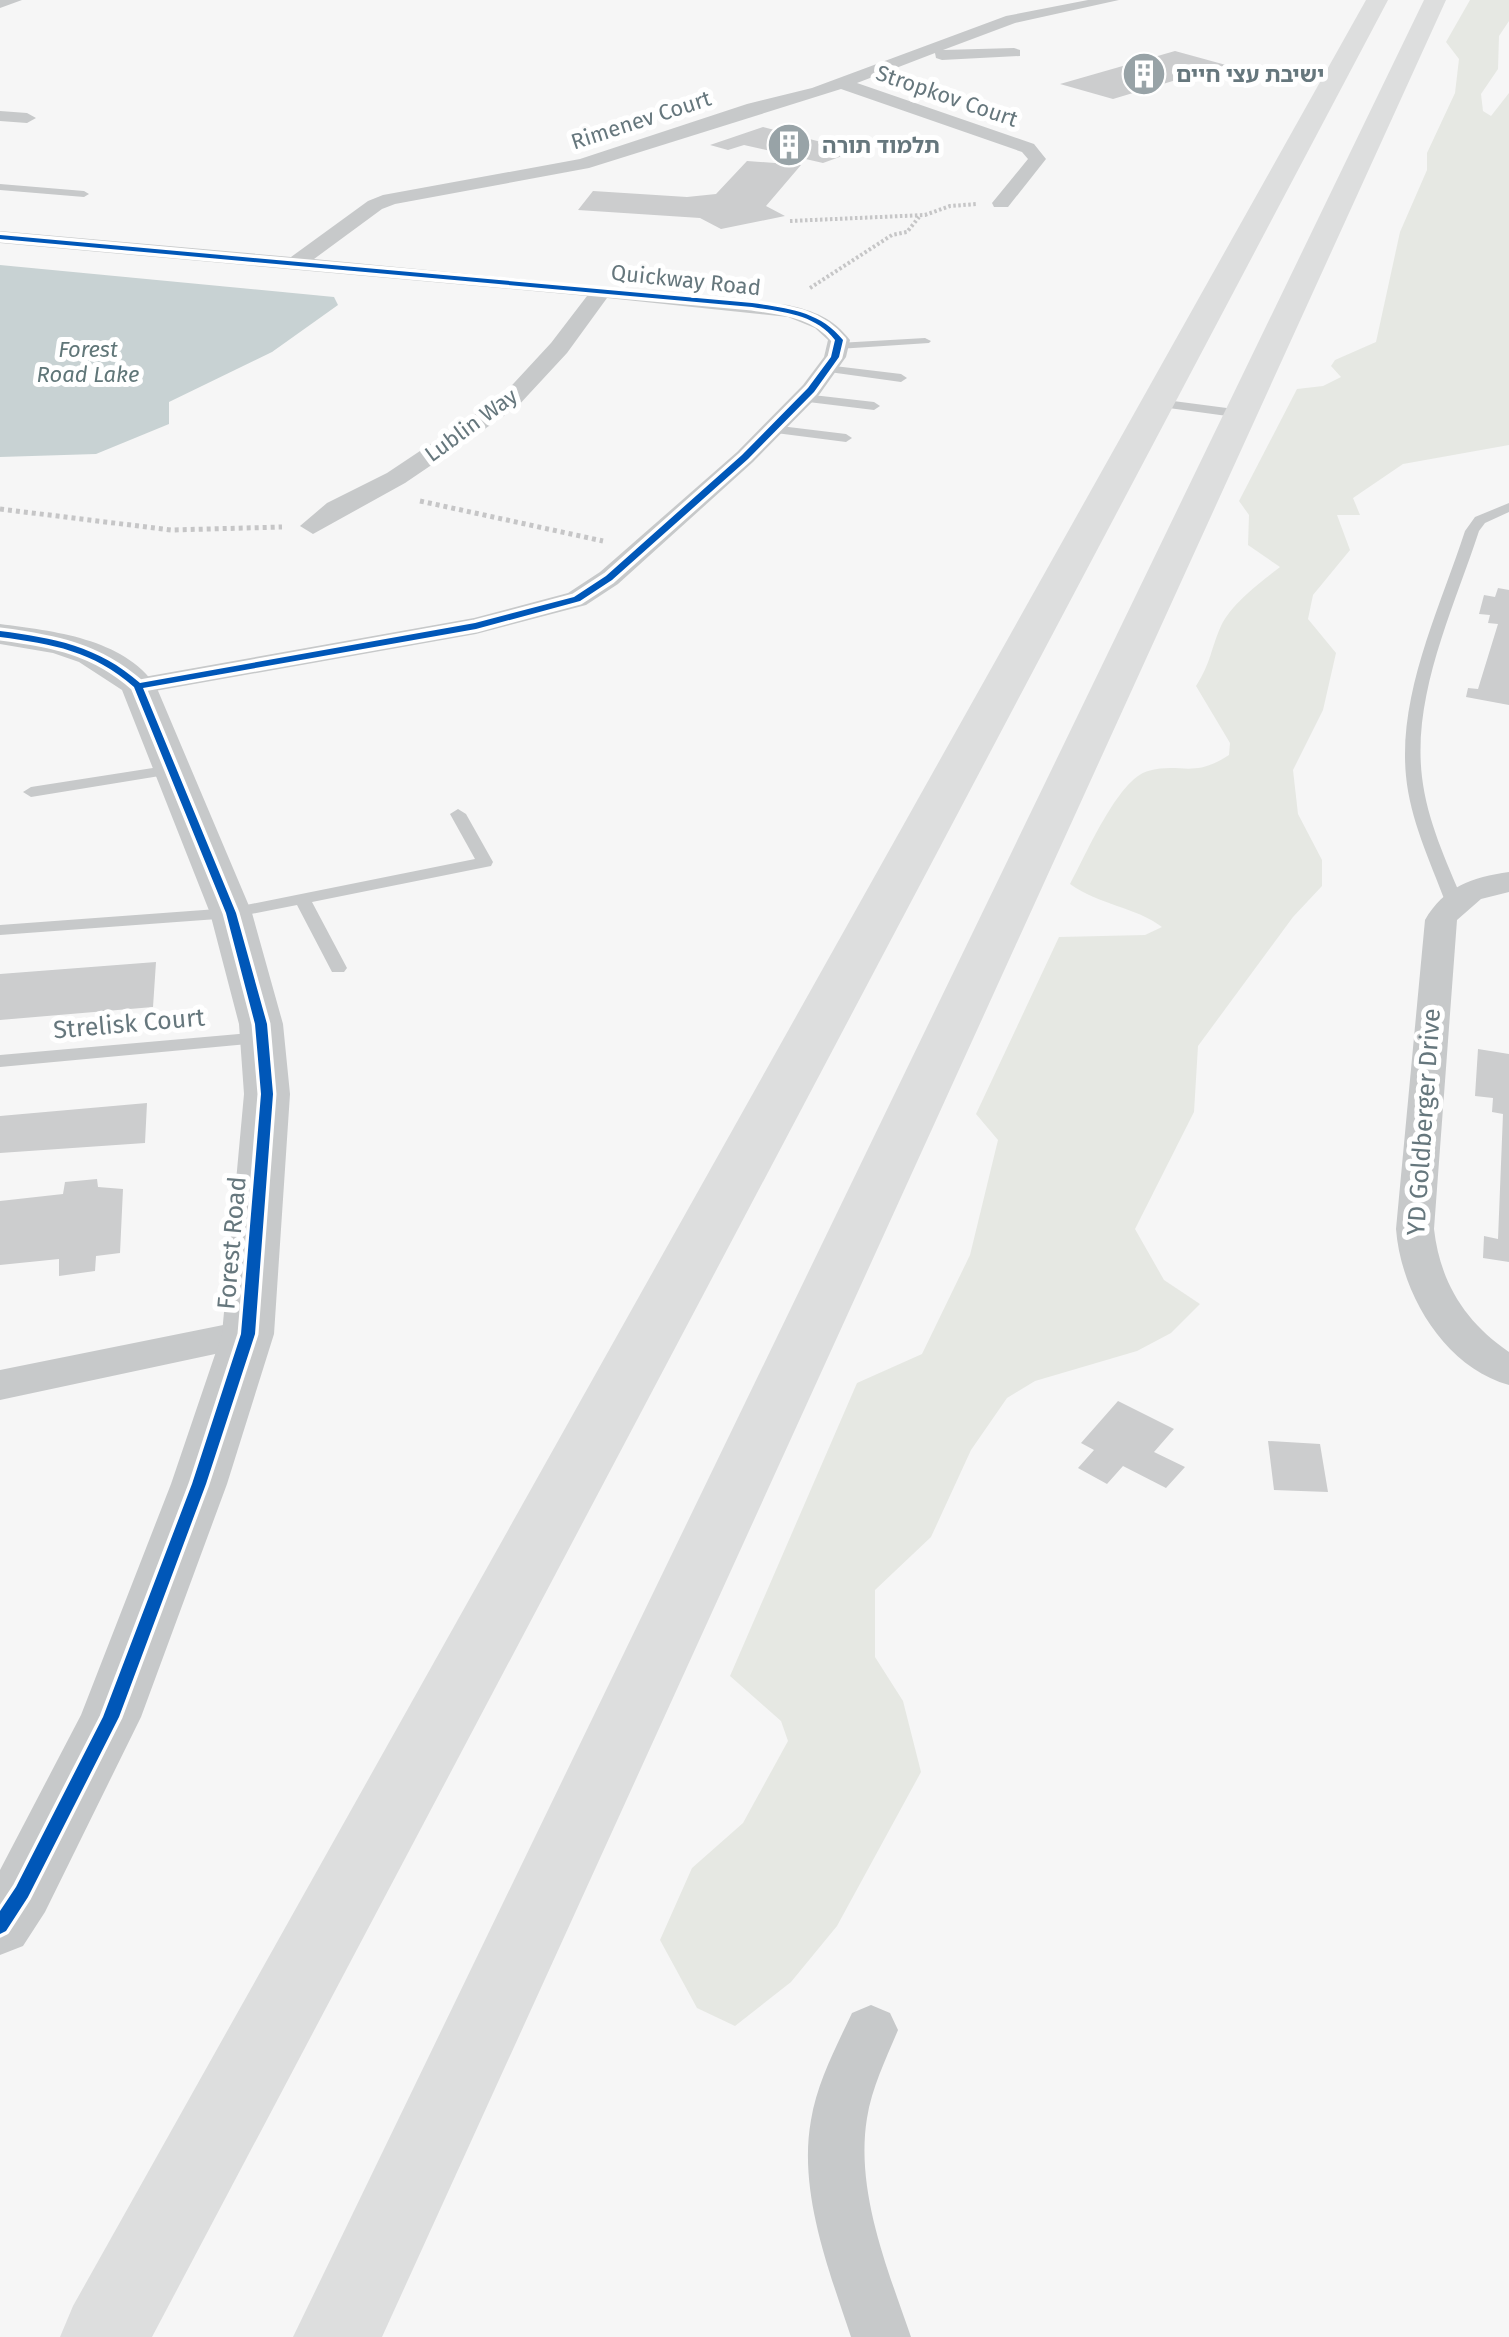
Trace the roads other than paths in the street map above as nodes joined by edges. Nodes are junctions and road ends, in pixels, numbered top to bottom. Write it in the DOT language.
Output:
graph roads {
  1 [pos="14,0"];
  2 [pos="1112,0"];
  3 [pos="1377,0"];
  4 [pos="1435,0"];
  5 [pos="0,4"];
  6 [pos="920,52"];
  7 [pos="1014,54"];
  8 [pos="840,83"];
  9 [pos="0,116"];
  10 [pos="28,118"];
  11 [pos="0,187"];
  12 [pos="84,194"];
  13 [pos="1001,203"];
  14 [pos="0,237"];
  15 [pos="295,264"];
  16 [pos="601,292"];
  17 [pos="925,341"];
  18 [pos="838,346"];
  19 [pos="826,370"];
  20 [pos="901,378"];
  21 [pos="804,398"];
  22 [pos="1158,402"];
  23 [pos="874,406"];
  24 [pos="1242,414"];
  25 [pos="772,429"];
  26 [pos="846,438"];
  27 [pos="1509,507"];
  28 [pos="313,526"];
  29 [pos="0,634"];
  30 [pos="138,686"];
  31 [pos="172,770"];
  32 [pos="31,792"];
  33 [pos="458,814"];
  34 [pos="1509,882"];
  35 [pos="302,899"];
  36 [pos="1454,900"];
  37 [pos="230,913"];
  38 [pos="0,930"];
  39 [pos="338,968"];
  40 [pos="262,1038"];
  41 [pos="0,1061"];
  42 [pos="248,1334"];
  43 [pos="1509,1371"];
  44 [pos="0,1385"];
  45 [pos="0,1926"];
  46 [pos="870,2030"];
  47 [pos="104,2337"];
  48 [pos="337,2337"];
  49 [pos="881,2337"];
  1 -- 5 [label="street"];
  2 -- 6 [label="street"];
  3 -- 22 [label="highway"];
  4 -- 24 [label="highway"];
  6 -- 7 [label="street, Rimenev Court"];
  6 -- 8 [label="street, Rimenev Court"];
  8 -- 13 [label="street, Stropkov Court"];
  8 -- 15 [label="street, Rimenev Court"];
  9 -- 10 [label="street"];
  11 -- 12 [label="lane"];
  14 -- 15 [label="street, Quickway Road"];
  15 -- 16 [label="street, Quickway Road"];
  16 -- 18 [label="street, Quickway Road"];
  16 -- 28 [label="street, Lublin Way"];
  17 -- 18 [label="lane"];
  18 -- 19 [label="street"];
  19 -- 20 [label="lane"];
  19 -- 21 [label="street"];
  21 -- 23 [label="lane"];
  21 -- 25 [label="street"];
  22 -- 24 [label="lane"];
  22 -- 47 [label="highway"];
  24 -- 48 [label="highway"];
  25 -- 26 [label="lane"];
  25 -- 30 [label="street"];
  27 -- 36 [label="lane"];
  29 -- 30 [label="street"];
  30 -- 31 [label="street, Forest Road"];
  31 -- 32 [label="lane"];
  31 -- 37 [label="street, Forest Road"];
  33 -- 35 [label="lane"];
  34 -- 36 [label="street"];
  35 -- 37 [label="lane"];
  35 -- 39 [label="lane"];
  36 -- 43 [label="street, YD Goldberger Drive"];
  37 -- 38 [label="lane"];
  37 -- 40 [label="street, Forest Road"];
  40 -- 41 [label="lane, Strelisk Court"];
  40 -- 42 [label="street, Forest Road"];
  42 -- 44 [label="street"];
  42 -- 45 [label="street, Forest Road"];
  46 -- 49 [label="street"];
}
